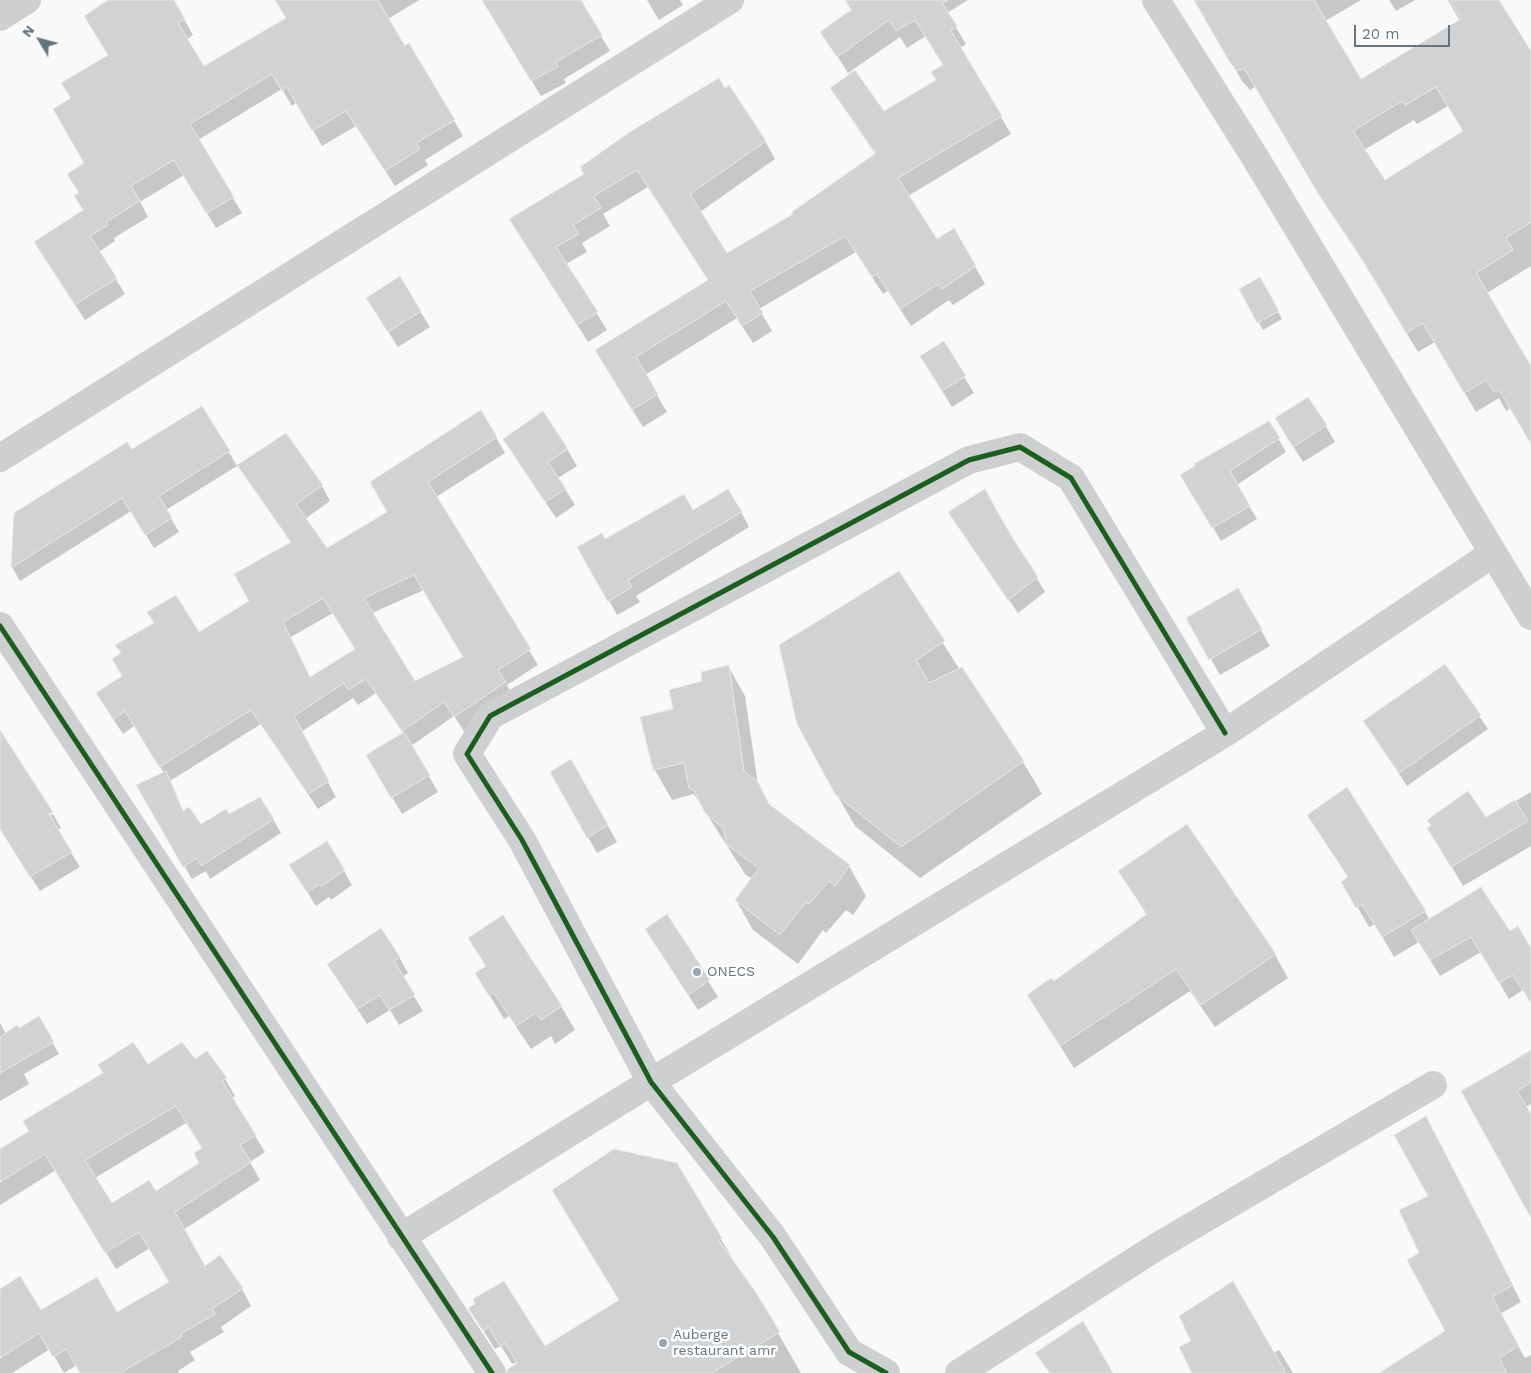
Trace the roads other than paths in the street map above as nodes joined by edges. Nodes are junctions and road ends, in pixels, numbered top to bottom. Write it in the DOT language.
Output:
graph roads {
  1 [pos="27,0"];
  2 [pos="729,0"];
  3 [pos="1156,0"];
  4 [pos="0,17"];
  5 [pos="0,458"];
  6 [pos="1492,554"];
  7 [pos="1531,616"];
  8 [pos="0,626"];
  9 [pos="1225,733"];
  10 [pos="651,1082"];
  11 [pos="1433,1085"];
  12 [pos="401,1237"];
  13 [pos="492,1373"];
  14 [pos="886,1373"];
  15 [pos="959,1373"];
  1 -- 4 [label="street"];
  2 -- 5 [label="street"];
  3 -- 6 [label="street"];
  6 -- 7 [label="street"];
  6 -- 9 [label="street"];
  8 -- 12 [label="street"];
  9 -- 10 [label="street"];
  9 -- 10 [label="street"];
  10 -- 12 [label="street"];
  10 -- 14 [label="street"];
  11 -- 15 [label="street"];
  12 -- 13 [label="street"];
}
